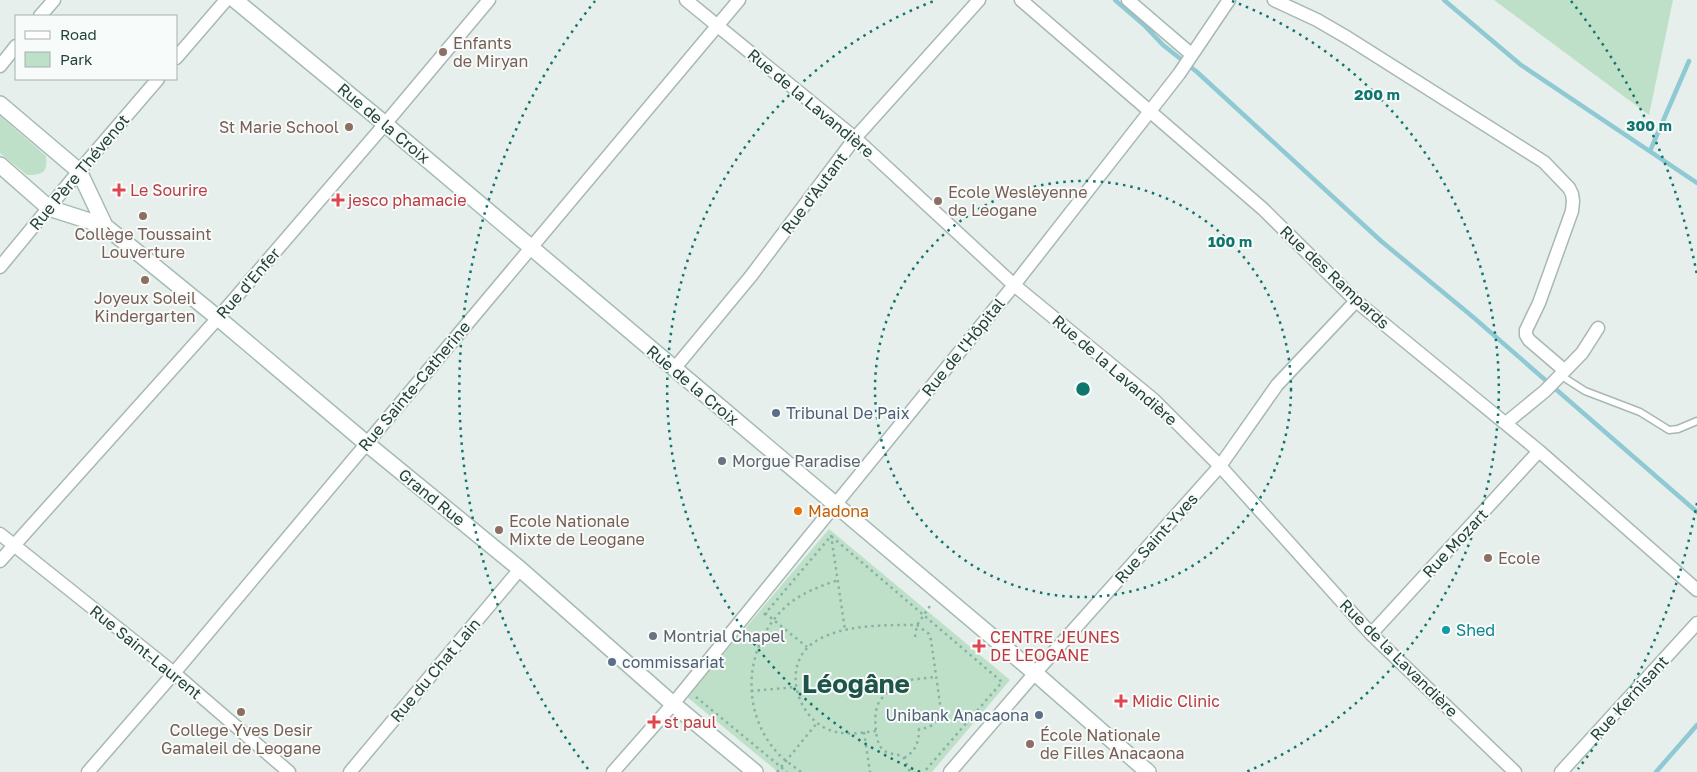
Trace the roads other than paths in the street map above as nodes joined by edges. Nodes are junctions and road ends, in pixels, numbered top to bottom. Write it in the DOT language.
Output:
graph roads {
  1 [pos="54,0"];
  2 [pos="226,0"];
  3 [pos="236,0"];
  4 [pos="489,0"];
  5 [pos="686,0"];
  6 [pos="740,0"];
  7 [pos="979,0"];
  8 [pos="1021,0"];
  9 [pos="1128,0"];
  10 [pos="1229,0"];
  11 [pos="1274,0"];
  12 [pos="41,15"];
  13 [pos="718,25"];
  14 [pos="15,47"];
  15 [pos="1191,54"];
  16 [pos="178,56"];
  17 [pos="0,66"];
  18 [pos="157,80"];
  19 [pos="0,104"];
  20 [pos="1149,111"];
  21 [pos="385,124"];
  22 [pos="855,138"];
  23 [pos="0,165"];
  24 [pos="79,171"];
  25 [pos="49,208"];
  26 [pos="105,226"];
  27 [pos="531,247"];
  28 [pos="0,267"];
  29 [pos="1014,285"];
  30 [pos="1356,301"];
  31 [pos="218,318"];
  32 [pos="1598,328"];
  33 [pos="674,369"];
  34 [pos="1562,373"];
  35 [pos="1697,421"];
  36 [pos="1506,423"];
  37 [pos="366,443"];
  38 [pos="1539,451"];
  39 [pos="1220,466"];
  40 [pos="832,508"];
  41 [pos="0,534"];
  42 [pos="14,546"];
  43 [pos="0,561"];
  44 [pos="520,568"];
  45 [pos="1697,590"];
  46 [pos="1697,623"];
  47 [pos="1371,634"];
  48 [pos="174,673"];
  49 [pos="1035,673"];
  50 [pos="673,704"];
  51 [pos="88,772"];
  52 [pos="289,772"];
  53 [pos="350,772"];
  54 [pos="613,772"];
  55 [pos="755,772"];
  56 [pos="950,772"];
  57 [pos="1148,772"];
  58 [pos="1515,772"];
  59 [pos="1561,772"];
  1 -- 12 [label="street"];
  2 -- 16 [label="street"];
  3 -- 21 [label="street, Rue de la Croix"];
  4 -- 21 [label="street, Rue d'Enfer"];
  5 -- 13 [label="street, Rue de la Lavandière"];
  6 -- 13 [label="street, Rue Sainte-Catherine"];
  7 -- 22 [label="street, Rue d'Autant"];
  8 -- 20 [label="street, Rue des Rampards"];
  9 -- 15 [label="street"];
  10 -- 15 [label="street, Rue de l'Hôpital"];
  11 -- 34 [label="street"];
  13 -- 22 [label="street, Rue de la Lavandière"];
  13 -- 27 [label="street, Rue Sainte-Catherine"];
  14 -- 17 [label="street"];
  15 -- 20 [label="street, Rue de l'Hôpital"];
  18 -- 24 [label="street, Rue Père Thévenot"];
  19 -- 24 [label="street, Grand Rue"];
  20 -- 29 [label="street, Rue de l'Hôpital"];
  20 -- 30 [label="street, Rue des Rampards"];
  21 -- 27 [label="street, Rue de la Croix"];
  21 -- 31 [label="street, Rue d'Enfer"];
  22 -- 29 [label="street, Rue de la Lavandière"];
  22 -- 33 [label="street, Rue d'Autant"];
  23 -- 25 [label="street, Grand Rue"];
  24 -- 25 [label="street, Rue Père Thévenot"];
  24 -- 26 [label="street, Grand Rue"];
  25 -- 26 [label="street, Grand Rue"];
  25 -- 28 [label="street, Rue Père Thévenot"];
  26 -- 31 [label="street, Grand Rue"];
  27 -- 33 [label="street, Rue de la Croix"];
  27 -- 37 [label="street, Rue Sainte-Catherine"];
  29 -- 39 [label="street, Rue de la Lavandière"];
  29 -- 40 [label="street, Rue de l'Hôpital"];
  30 -- 36 [label="street, Rue des Rampards"];
  30 -- 39 [label="street, Rue Saint-Yves"];
  31 -- 37 [label="street, Grand Rue"];
  31 -- 42 [label="street, Rue d'Enfer"];
  32 -- 34 [label="street"];
  33 -- 40 [label="street, Rue de la Croix"];
  34 -- 35 [label="lane"];
  34 -- 36 [label="street"];
  36 -- 38 [label="street, Rue des Rampards"];
  37 -- 44 [label="street, Grand Rue"];
  37 -- 48 [label="street, Rue Sainte-Catherine"];
  38 -- 45 [label="street, Rue des Rampards"];
  38 -- 47 [label="street, Rue Mozart"];
  39 -- 47 [label="street, Rue de la Lavandière"];
  39 -- 49 [label="street, Rue Saint-Yves"];
  40 -- 49 [label="street, Rue de la Croix"];
  40 -- 50 [label="street, Rue de l'Hôpital"];
  41 -- 42 [label="street, Rue Saint-Laurent"];
  42 -- 43 [label="street, Rue d'Enfer"];
  42 -- 48 [label="street, Rue Saint-Laurent"];
  44 -- 50 [label="street, Grand Rue"];
  44 -- 53 [label="street, Rue du Chat Lain"];
  46 -- 59 [label="street, Rue Kernisant"];
  47 -- 58 [label="street, Rue de la Lavandière"];
  48 -- 51 [label="street, Rue Sainte-Catherine"];
  48 -- 52 [label="street, Rue Saint-Laurent"];
  49 -- 56 [label="street, Rue Saint-Yves"];
  49 -- 57 [label="street, Rue de la Croix"];
  50 -- 54 [label="street, Rue de l'Hôpital"];
  50 -- 55 [label="street, Grand Rue"];
}
